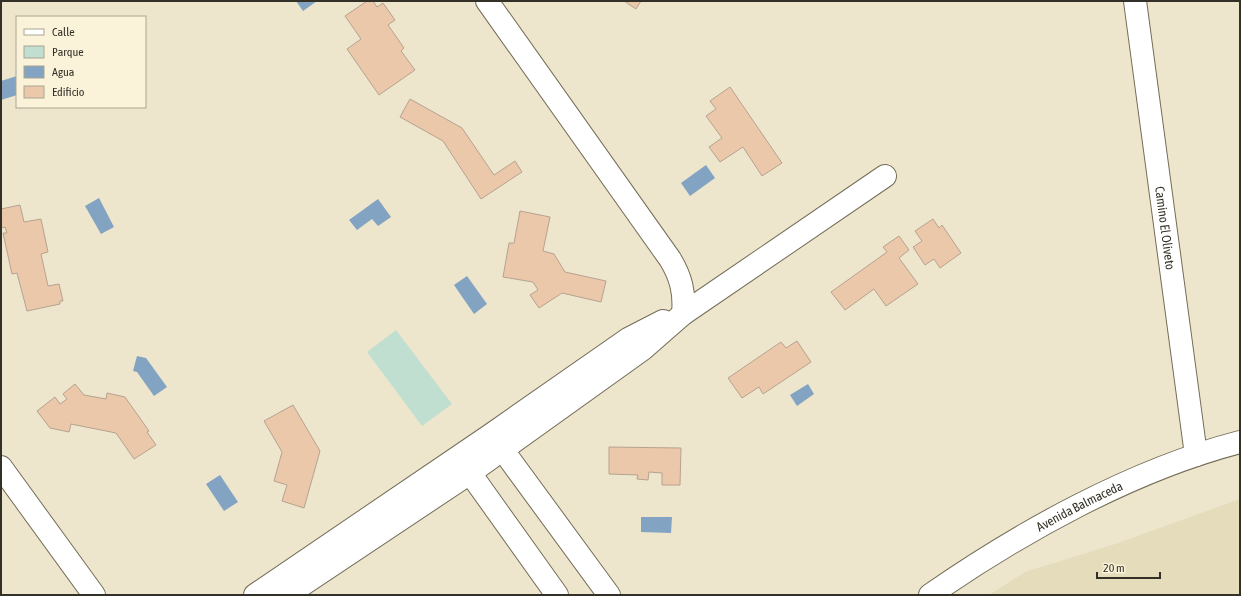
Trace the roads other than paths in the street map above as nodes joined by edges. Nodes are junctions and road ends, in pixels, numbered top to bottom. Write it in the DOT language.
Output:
graph roads {
  1 [pos="487,1"];
  2 [pos="1135,1"];
  3 [pos="885,176"];
  4 [pos="683,314"];
  5 [pos="1240,442"];
  6 [pos="495,443"];
  7 [pos="1196,455"];
  8 [pos="467,463"];
  9 [pos="1,467"];
  10 [pos="330,556"];
  11 [pos="94,595"];
  12 [pos="256,595"];
  13 [pos="287,595"];
  14 [pos="557,595"];
  15 [pos="609,595"];
  16 [pos="930,595"];
  1 -- 4 [label="street"];
  2 -- 7 [label="street, Camino El Oliveto"];
  3 -- 4 [label="street"];
  4 -- 6 [label="street"];
  5 -- 7 [label="street, Avenida Balmaceda"];
  6 -- 8 [label="street"];
  6 -- 15 [label="street"];
  7 -- 16 [label="street, Avenida Balmaceda"];
  8 -- 10 [label="street"];
  8 -- 14 [label="street"];
  9 -- 11 [label="street"];
  10 -- 12 [label="street"];
  10 -- 13 [label="street"];
}
